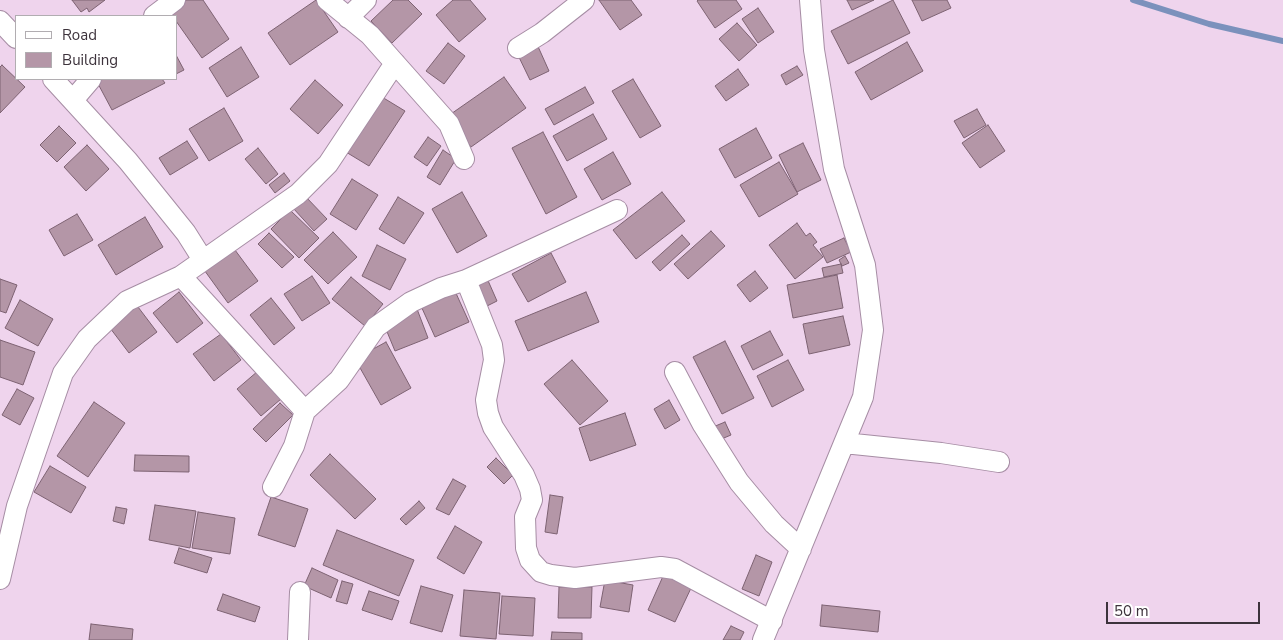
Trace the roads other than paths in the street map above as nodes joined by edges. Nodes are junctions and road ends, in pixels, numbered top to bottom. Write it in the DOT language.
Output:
graph roads {
  1 [pos="176,0"];
  2 [pos="327,0"];
  3 [pos="366,0"];
  4 [pos="584,0"];
  5 [pos="810,0"];
  6 [pos="155,15"];
  7 [pos="348,18"];
  8 [pos="0,21"];
  9 [pos="15,37"];
  10 [pos="518,48"];
  11 [pos="395,63"];
  12 [pos="54,80"];
  13 [pos="90,80"];
  14 [pos="73,100"];
  15 [pos="464,159"];
  16 [pos="617,210"];
  17 [pos="203,260"];
  18 [pos="181,276"];
  19 [pos="466,280"];
  20 [pos="675,372"];
  21 [pos="305,411"];
  22 [pos="844,442"];
  23 [pos="999,462"];
  24 [pos="273,487"];
  25 [pos="801,550"];
  26 [pos="0,579"];
  27 [pos="300,592"];
  28 [pos="772,621"];
  29 [pos="298,640"];
  30 [pos="763,640"];
  1 -- 6 [label="street"];
  2 -- 7 [label="street"];
  3 -- 7 [label="street"];
  4 -- 10 [label="street"];
  5 -- 22 [label="street"];
  7 -- 11 [label="street"];
  8 -- 9 [label="street"];
  11 -- 15 [label="street"];
  11 -- 17 [label="street"];
  12 -- 14 [label="street"];
  13 -- 14 [label="street"];
  14 -- 17 [label="street"];
  16 -- 19 [label="street"];
  17 -- 18 [label="street"];
  18 -- 21 [label="street"];
  18 -- 26 [label="street"];
  19 -- 21 [label="street"];
  19 -- 28 [label="street"];
  20 -- 25 [label="street"];
  21 -- 24 [label="street"];
  22 -- 23 [label="street"];
  22 -- 25 [label="street"];
  25 -- 28 [label="street"];
  27 -- 29 [label="street"];
  28 -- 30 [label="street"];
}
